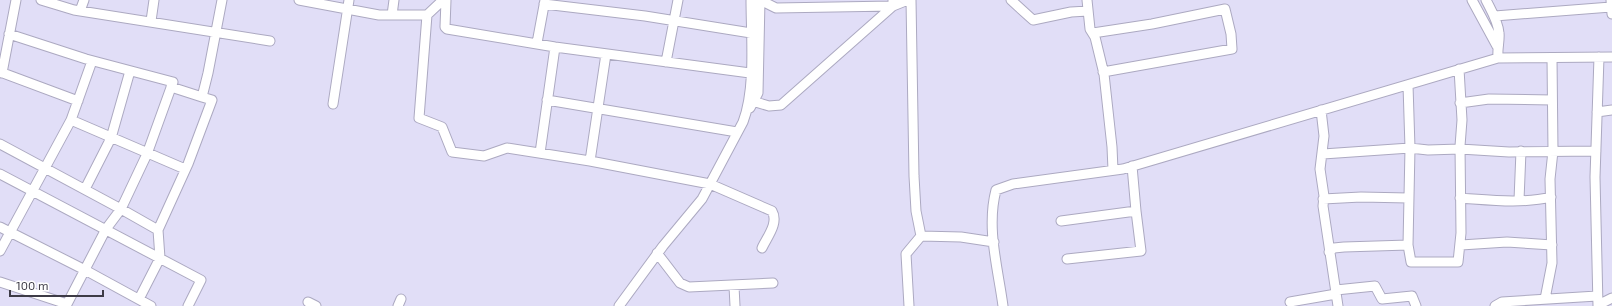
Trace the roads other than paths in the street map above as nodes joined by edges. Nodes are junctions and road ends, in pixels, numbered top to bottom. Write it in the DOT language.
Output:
graph roads {
  1 [pos="16,0"];
  2 [pos="41,0"];
  3 [pos="84,0"];
  4 [pos="154,0"];
  5 [pos="222,0"];
  6 [pos="299,0"];
  7 [pos="394,0"];
  8 [pos="445,0"];
  9 [pos="678,0"];
  10 [pos="751,0"];
  11 [pos="760,0"];
  12 [pos="908,0"];
  13 [pos="911,0"];
  14 [pos="1087,0"];
  15 [pos="1472,0"];
  16 [pos="1486,0"];
  17 [pos="544,2"];
  18 [pos="1016,2"];
  19 [pos="893,3"];
  20 [pos="348,5"];
  21 [pos="1611,7"];
  22 [pos="80,11"];
  23 [pos="1088,11"];
  24 [pos="392,15"];
  25 [pos="427,15"];
  26 [pos="1494,16"];
  27 [pos="151,21"];
  28 [pos="676,21"];
  29 [pos="215,33"];
  30 [pos="751,33"];
  31 [pos="1093,33"];
  32 [pos="9,34"];
  33 [pos="270,41"];
  34 [pos="537,44"];
  35 [pos="1497,46"];
  36 [pos="555,47"];
  37 [pos="606,54"];
  38 [pos="1599,57"];
  39 [pos="1612,57"];
  40 [pos="1498,58"];
  41 [pos="1552,58"];
  42 [pos="92,61"];
  43 [pos="666,62"];
  44 [pos="1460,69"];
  45 [pos="130,71"];
  46 [pos="1,72"];
  47 [pos="1103,72"];
  48 [pos="750,73"];
  49 [pos="1408,85"];
  50 [pos="171,87"];
  51 [pos="202,97"];
  52 [pos="547,100"];
  53 [pos="1552,100"];
  54 [pos="78,101"];
  55 [pos="752,101"];
  56 [pos="1460,103"];
  57 [pos="333,104"];
  58 [pos="598,109"];
  59 [pos="1321,110"];
  60 [pos="1612,110"];
  61 [pos="1597,112"];
  62 [pos="71,120"];
  63 [pos="737,132"];
  64 [pos="111,138"];
  65 [pos="0,144"];
  66 [pos="1410,148"];
  67 [pos="1460,150"];
  68 [pos="1553,150"];
  69 [pos="1521,151"];
  70 [pos="1596,151"];
  71 [pos="540,153"];
  72 [pos="147,154"];
  73 [pos="1324,154"];
  74 [pos="590,161"];
  75 [pos="1132,166"];
  76 [pos="45,168"];
  77 [pos="185,169"];
  78 [pos="1113,170"];
  79 [pos="0,174"];
  80 [pos="710,184"];
  81 [pos="85,189"];
  82 [pos="32,192"];
  83 [pos="1551,197"];
  84 [pos="1408,198"];
  85 [pos="1460,198"];
  86 [pos="1324,199"];
  87 [pos="1519,200"];
  88 [pos="120,209"];
  89 [pos="1136,211"];
  90 [pos="1061,221"];
  91 [pos="0,227"];
  92 [pos="106,229"];
  93 [pos="158,230"];
  94 [pos="10,233"];
  95 [pos="921,236"];
  96 [pos="994,242"];
  97 [pos="1408,245"];
  98 [pos="1461,245"];
  99 [pos="1552,245"];
  100 [pos="762,248"];
  101 [pos="0,251"];
  102 [pos="1329,252"];
  103 [pos="657,253"];
  104 [pos="160,258"];
  105 [pos="1067,259"];
  106 [pos="85,270"];
  107 [pos="0,282"];
  108 [pos="773,283"];
  109 [pos="734,286"];
  110 [pos="1336,292"];
  111 [pos="1612,298"];
  112 [pos="1545,299"];
  113 [pos="139,300"];
  114 [pos="1290,302"];
  115 [pos="1598,302"];
  116 [pos="1382,303"];
  117 [pos="66,305"];
  118 [pos="151,306"];
  119 [pos="188,306"];
  120 [pos="619,306"];
  121 [pos="735,306"];
  122 [pos="909,306"];
  123 [pos="1003,306"];
  124 [pos="1338,306"];
  125 [pos="1416,306"];
  126 [pos="1496,306"];
  1 -- 32 [label="street"];
  2 -- 22 [label="street"];
  3 -- 22 [label="street"];
  4 -- 27 [label="street"];
  5 -- 29 [label="street"];
  6 -- 20 [label="street"];
  7 -- 24 [label="street"];
  8 -- 25 [label="street"];
  8 -- 34 [label="street"];
  9 -- 28 [label="street"];
  10 -- 30 [label="street"];
  11 -- 19 [label="street"];
  11 -- 55 [label="street"];
  12 -- 19 [label="street"];
  13 -- 95 [label="street"];
  14 -- 23 [label="street"];
  15 -- 35 [label="street"];
  16 -- 26 [label="street"];
  17 -- 28 [label="street"];
  17 -- 34 [label="street"];
  18 -- 23 [label="street"];
  19 -- 55 [label="street"];
  20 -- 24 [label="street"];
  20 -- 57 [label="street"];
  21 -- 26 [label="street"];
  22 -- 27 [label="street"];
  23 -- 31 [label="street"];
  24 -- 25 [label="street"];
  25 -- 71 [label="street"];
  26 -- 35 [label="street"];
  27 -- 29 [label="street"];
  28 -- 30 [label="street"];
  28 -- 43 [label="street"];
  29 -- 33 [label="street"];
  29 -- 51 [label="street"];
  30 -- 48 [label="street"];
  31 -- 47 [label="street"];
  31 -- 47 [label="street"];
  32 -- 42 [label="street"];
  32 -- 46 [label="street"];
  34 -- 36 [label="street"];
  35 -- 40 [label="street"];
  36 -- 37 [label="street"];
  36 -- 52 [label="street"];
  37 -- 43 [label="street"];
  37 -- 58 [label="street"];
  38 -- 39 [label="street"];
  38 -- 41 [label="street"];
  38 -- 61 [label="street"];
  40 -- 41 [label="street"];
  40 -- 44 [label="street"];
  41 -- 53 [label="street"];
  42 -- 45 [label="street"];
  42 -- 54 [label="street"];
  43 -- 48 [label="street"];
  44 -- 49 [label="street"];
  44 -- 56 [label="street"];
  45 -- 50 [label="street"];
  45 -- 64 [label="street"];
  46 -- 54 [label="street"];
  47 -- 78 [label="street"];
  48 -- 55 [label="street"];
  49 -- 59 [label="street"];
  49 -- 66 [label="street"];
  50 -- 51 [label="street"];
  50 -- 72 [label="street"];
  51 -- 77 [label="street"];
  52 -- 58 [label="street"];
  52 -- 71 [label="street"];
  53 -- 56 [label="street"];
  53 -- 68 [label="street"];
  54 -- 62 [label="street"];
  55 -- 63 [label="street"];
  56 -- 67 [label="street"];
  58 -- 63 [label="street"];
  58 -- 74 [label="street"];
  59 -- 73 [label="street"];
  59 -- 75 [label="street"];
  60 -- 61 [label="street"];
  61 -- 70 [label="street"];
  62 -- 64 [label="street"];
  62 -- 76 [label="street"];
  63 -- 80 [label="street"];
  64 -- 72 [label="street"];
  64 -- 81 [label="street"];
  65 -- 76 [label="street"];
  66 -- 67 [label="street"];
  66 -- 73 [label="street"];
  66 -- 84 [label="street"];
  67 -- 69 [label="street"];
  67 -- 85 [label="street"];
  68 -- 69 [label="street"];
  68 -- 70 [label="street"];
  68 -- 83 [label="street"];
  69 -- 87 [label="street"];
  70 -- 115 [label="street"];
  71 -- 74 [label="street"];
  72 -- 77 [label="street"];
  72 -- 88 [label="street"];
  73 -- 86 [label="street"];
  74 -- 80 [label="street"];
  75 -- 78 [label="street"];
  75 -- 89 [label="street"];
  76 -- 81 [label="street"];
  76 -- 82 [label="street"];
  77 -- 93 [label="street"];
  78 -- 96 [label="street"];
  79 -- 82 [label="street"];
  80 -- 100 [label="street"];
  80 -- 103 [label="street"];
  81 -- 88 [label="street"];
  82 -- 92 [label="street"];
  82 -- 94 [label="street"];
  83 -- 87 [label="street"];
  83 -- 99 [label="street"];
  84 -- 86 [label="street"];
  84 -- 97 [label="street"];
  85 -- 87 [label="street"];
  85 -- 98 [label="street"];
  86 -- 102 [label="street"];
  88 -- 92 [label="street"];
  88 -- 93 [label="street"];
  89 -- 90 [label="street"];
  89 -- 105 [label="street"];
  91 -- 94 [label="street"];
  92 -- 104 [label="street"];
  92 -- 106 [label="street"];
  93 -- 104 [label="street"];
  94 -- 101 [label="street"];
  94 -- 106 [label="street"];
  95 -- 96 [label="street"];
  95 -- 122 [label="street"];
  96 -- 123 [label="street"];
  97 -- 98 [label="street"];
  97 -- 102 [label="street"];
  98 -- 99 [label="street"];
  99 -- 112 [label="street"];
  102 -- 110 [label="street"];
  103 -- 109 [label="street"];
  103 -- 120 [label="street"];
  104 -- 113 [label="street"];
  104 -- 119 [label="street"];
  106 -- 113 [label="street"];
  106 -- 117 [label="street"];
  107 -- 117 [label="street"];
  108 -- 109 [label="street"];
  109 -- 121 [label="street"];
  110 -- 114 [label="street"];
  110 -- 116 [label="street"];
  110 -- 124 [label="street"];
  111 -- 115 [label="street"];
  112 -- 115 [label="street"];
  112 -- 126 [label="street"];
  113 -- 118 [label="street"];
  116 -- 125 [label="street"];
}
